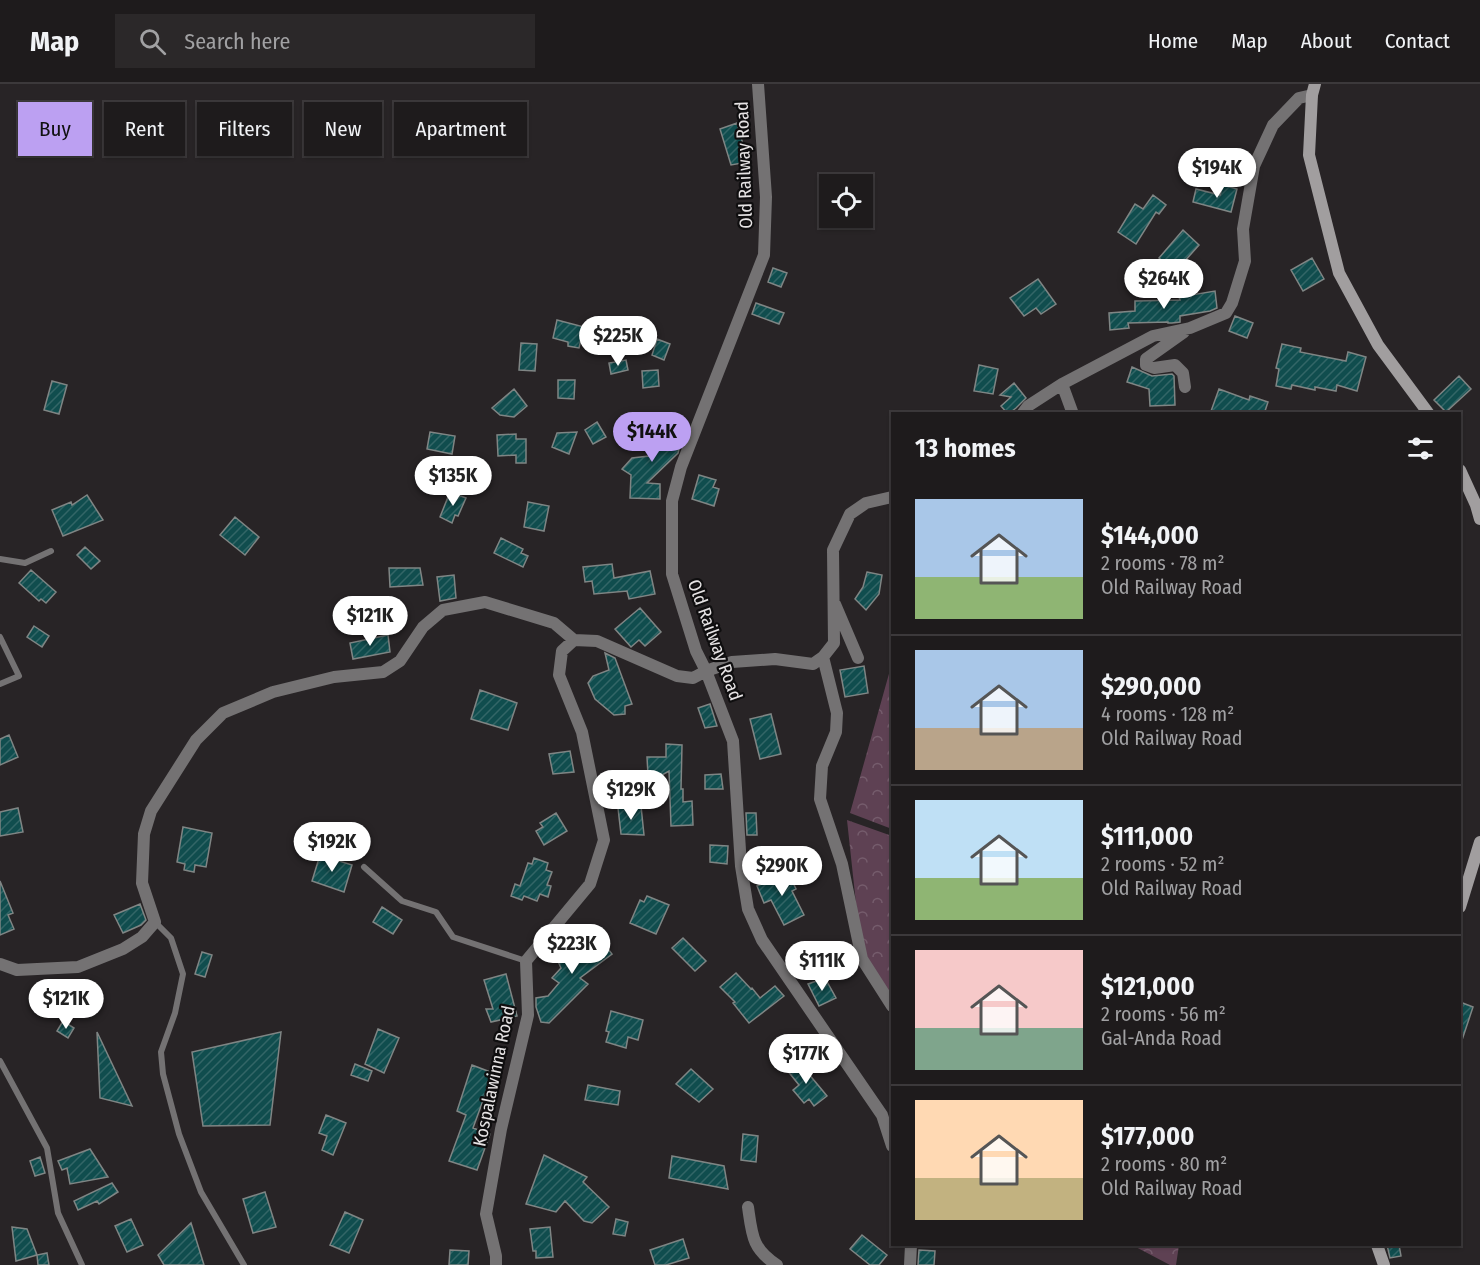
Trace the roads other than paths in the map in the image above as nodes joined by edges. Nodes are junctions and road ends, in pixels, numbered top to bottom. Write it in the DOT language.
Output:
graph roads {
  1 [pos="758,84"];
  2 [pos="1314,90"];
  3 [pos="1190,328"];
  4 [pos="1062,384"];
  5 [pos="1185,387"];
  6 [pos="1024,412"];
  7 [pos="1072,412"];
  8 [pos="1428,412"];
  9 [pos="1461,472"];
  10 [pos="891,497"];
  11 [pos="1480,519"];
  12 [pos="51,551"];
  13 [pos="0,559"];
  14 [pos="832,597"];
  15 [pos="0,638"];
  16 [pos="574,640"];
  17 [pos="823,657"];
  18 [pos="858,658"];
  19 [pos="706,671"];
  20 [pos="0,684"];
  21 [pos="1480,842"];
  22 [pos="364,867"];
  23 [pos="1461,904"];
  24 [pos="155,922"];
  25 [pos="526,961"];
  26 [pos="0,964"];
  27 [pos="891,1004"];
  28 [pos="0,1061"];
  29 [pos="891,1143"];
  30 [pos="748,1207"];
  31 [pos="911,1246"];
  32 [pos="1377,1246"];
  33 [pos="82,1265"];
  34 [pos="244,1265"];
  35 [pos="496,1265"];
  36 [pos="777,1265"];
  37 [pos="910,1265"];
  38 [pos="1384,1265"];
  1 -- 19 [label="street, Old Railway Road"];
  2 -- 3 [label="street"];
  2 -- 8 [label="street"];
  3 -- 4 [label="street"];
  3 -- 5 [label="street"];
  4 -- 6 [label="street"];
  4 -- 7 [label="street"];
  9 -- 11 [label="street"];
  10 -- 14 [label="street"];
  12 -- 13 [label="lane"];
  14 -- 17 [label="street"];
  14 -- 18 [label="street"];
  15 -- 20 [label="lane"];
  16 -- 19 [label="street"];
  16 -- 24 [label="street"];
  16 -- 25 [label="street"];
  17 -- 19 [label="street"];
  17 -- 27 [label="street"];
  19 -- 29 [label="street, Old Railway Road"];
  21 -- 23 [label="street"];
  22 -- 25 [label="lane"];
  24 -- 26 [label="street"];
  24 -- 34 [label="lane"];
  25 -- 35 [label="street, Kospalawinna Road"];
  28 -- 33 [label="lane"];
  30 -- 36 [label="street"];
  31 -- 37 [label="street"];
  32 -- 38 [label="street"];
}
